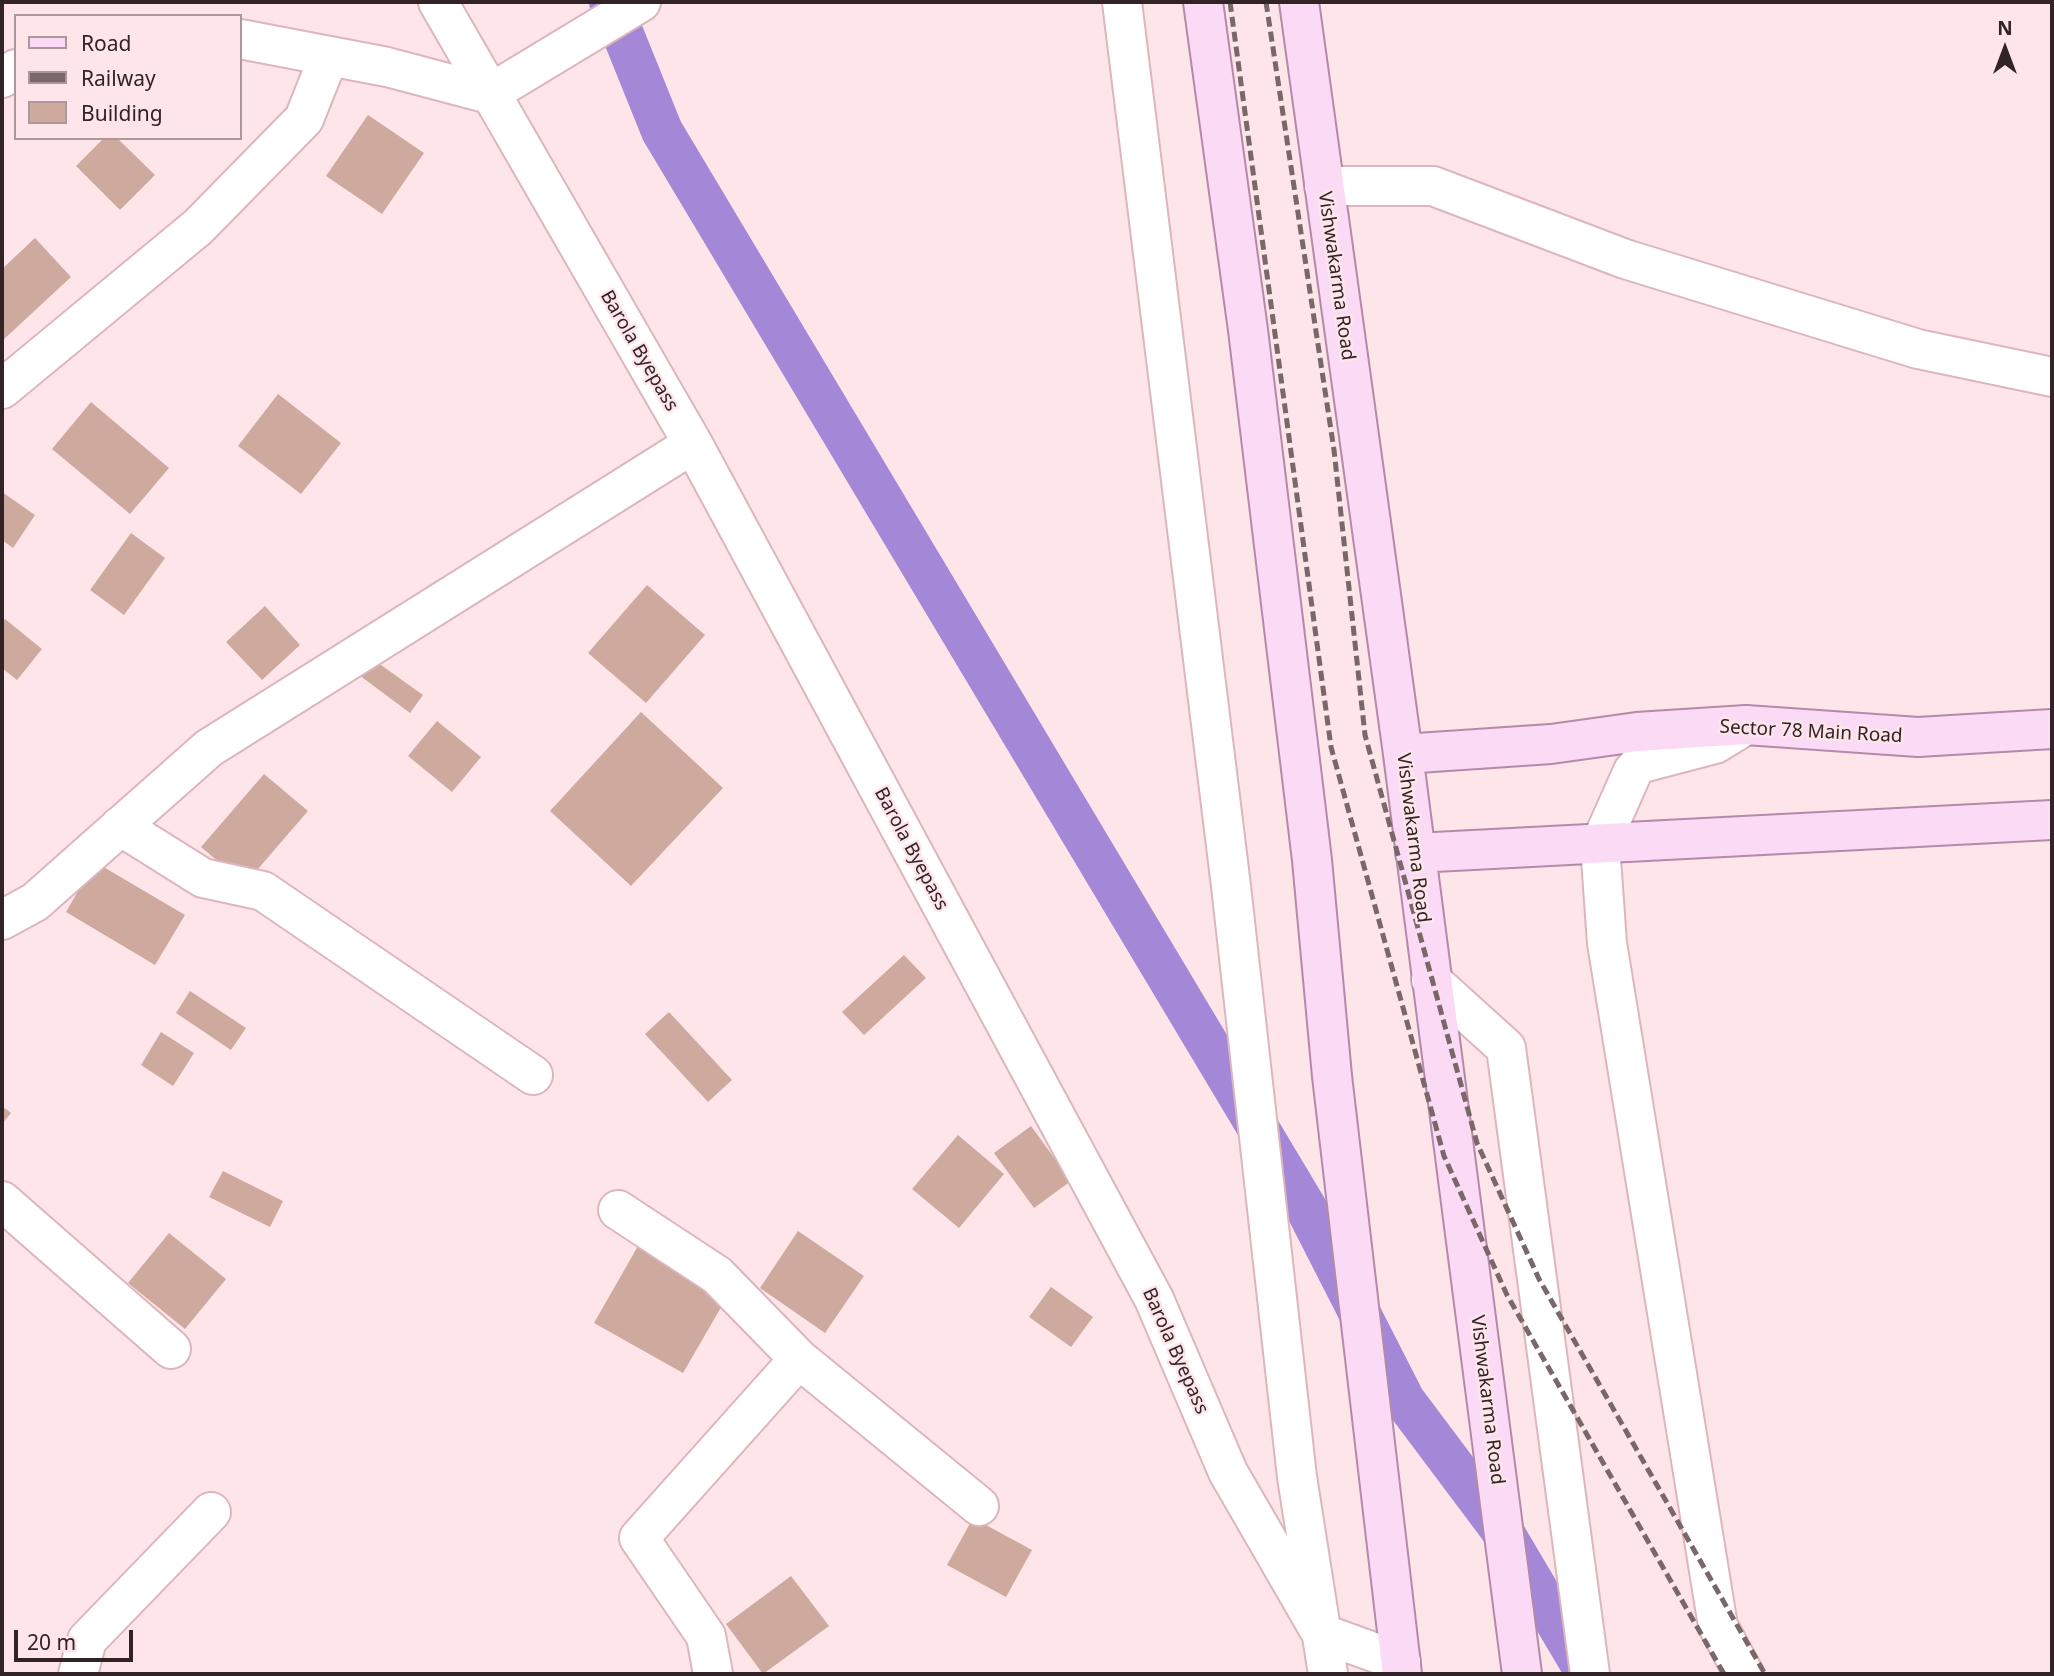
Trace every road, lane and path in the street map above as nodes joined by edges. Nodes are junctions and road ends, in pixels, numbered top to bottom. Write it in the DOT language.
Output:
graph roads {
  1 [pos="438,2"];
  2 [pos="641,2"];
  3 [pos="1122,2"];
  4 [pos="1203,2"];
  5 [pos="1299,2"];
  6 [pos="242,39"];
  7 [pos="329,56"];
  8 [pos="503,85"];
  9 [pos="1324,186"];
  10 [pos="2052,377"];
  11 [pos="2,389"];
  12 [pos="692,444"];
  13 [pos="1746,725"];
  14 [pos="2052,729"];
  15 [pos="1403,754"];
  16 [pos="2052,820"];
  17 [pos="120,826"];
  18 [pos="1600,845"];
  19 [pos="1415,853"];
  20 [pos="2,920"];
  21 [pos="1431,980"];
  22 [pos="533,1075"];
  23 [pos="2,1200"];
  24 [pos="618,1210"];
  25 [pos="171,1349"];
  26 [pos="799,1359"];
  27 [pos="979,1506"];
  28 [pos="211,1512"];
  29 [pos="1321,1633"];
  30 [pos="1401,1668"];
  31 [pos="78,1674"];
  32 [pos="713,1674"];
  33 [pos="1328,1674"];
  34 [pos="1522,1674"];
  35 [pos="1590,1674"];
  36 [pos="1744,1674"];
  1 -- 8 [label="street, Barola Byepass"];
  2 -- 8 [label="street"];
  3 -- 29 [label="street"];
  4 -- 30 [label="main road"];
  5 -- 9 [label="main road, Vishwakarma Road"];
  6 -- 7 [label="street"];
  7 -- 8 [label="street"];
  7 -- 11 [label="street"];
  8 -- 12 [label="street, Barola Byepass"];
  9 -- 10 [label="street"];
  9 -- 15 [label="main road, Vishwakarma Road"];
  12 -- 17 [label="street"];
  12 -- 29 [label="street, Barola Byepass"];
  13 -- 14 [label="main road, Sector 78 Main Road"];
  13 -- 15 [label="main road, Sector 78 Main Road"];
  13 -- 18 [label="street"];
  15 -- 19 [label="main road, Vishwakarma Road"];
  16 -- 18 [label="main road"];
  17 -- 20 [label="street"];
  17 -- 22 [label="street"];
  18 -- 19 [label="main road"];
  18 -- 36 [label="street"];
  19 -- 21 [label="main road, Vishwakarma Road"];
  21 -- 34 [label="main road, Vishwakarma Road"];
  21 -- 35 [label="street"];
  23 -- 25 [label="street"];
  24 -- 26 [label="street"];
  26 -- 27 [label="street"];
  26 -- 32 [label="street"];
  28 -- 31 [label="street"];
  29 -- 30 [label="street"];
  29 -- 33 [label="street"];
}
